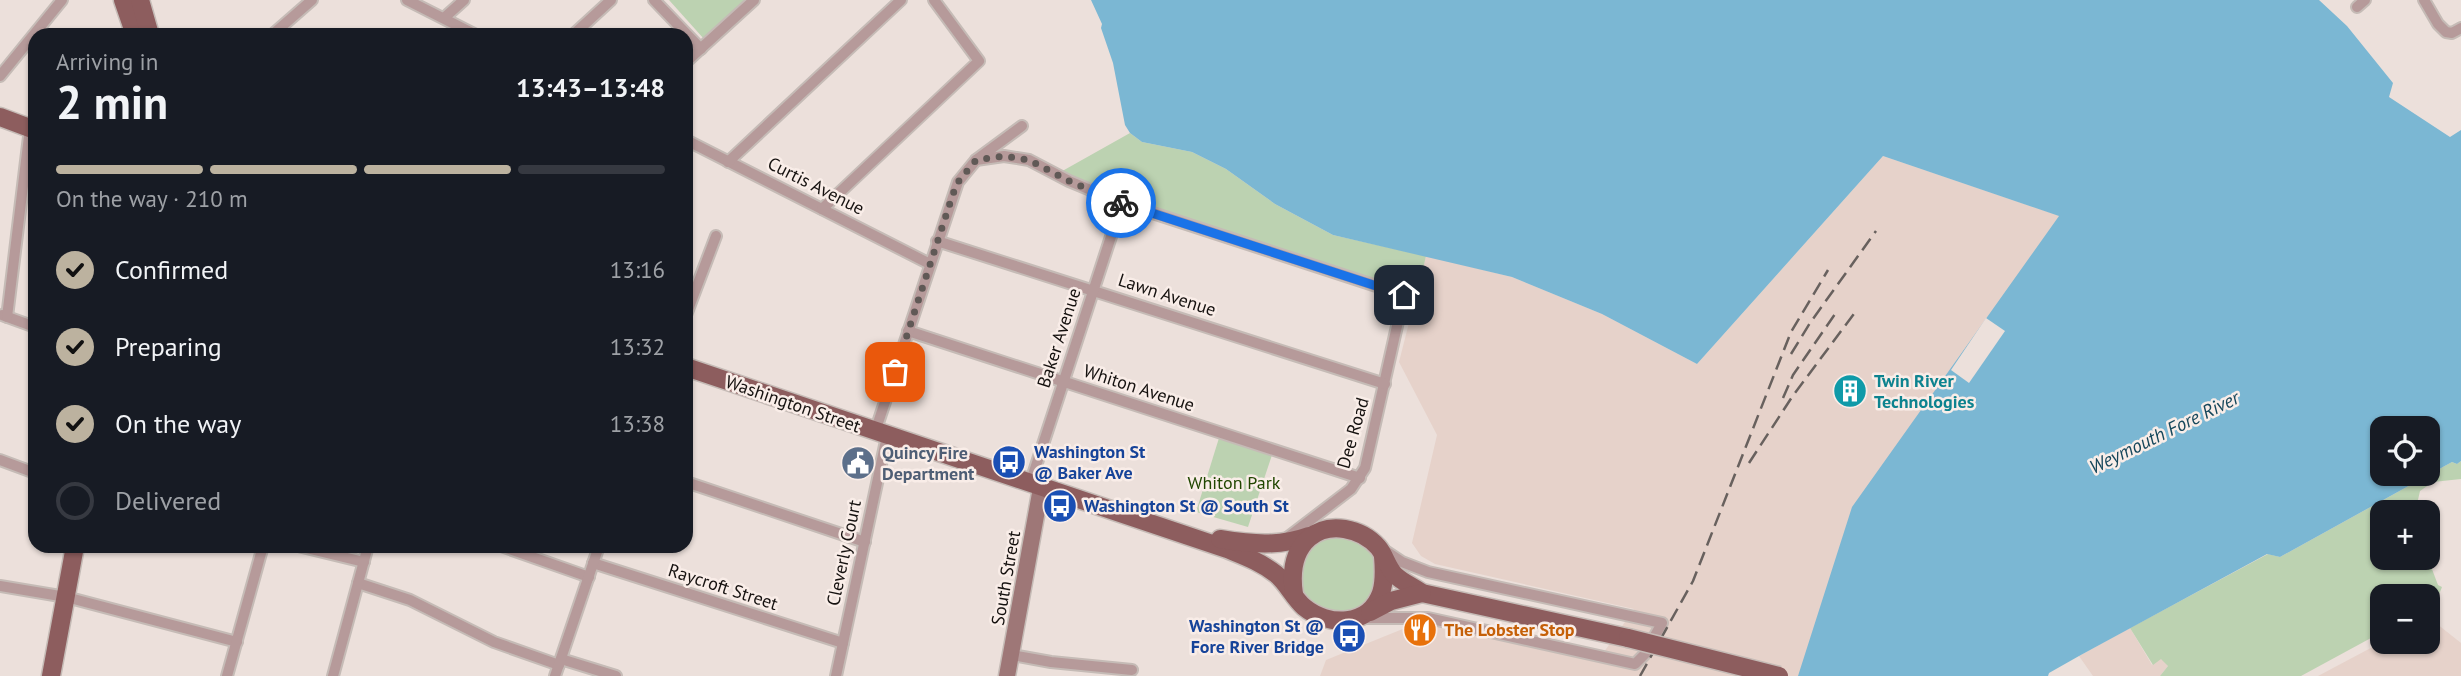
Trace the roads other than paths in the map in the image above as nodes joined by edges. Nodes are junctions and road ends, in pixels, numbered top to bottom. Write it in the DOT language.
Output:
graph roads {
  1 [pos="62,0"];
  2 [pos="123,0"];
  3 [pos="140,0"];
  4 [pos="312,0"];
  5 [pos="407,0"];
  6 [pos="464,0"];
  7 [pos="611,0"];
  8 [pos="654,0"];
  9 [pos="754,0"];
  10 [pos="901,0"];
  11 [pos="934,0"];
  12 [pos="2424,0"];
  13 [pos="444,18"];
  14 [pos="39,28"];
  15 [pos="133,28"];
  16 [pos="148,28"];
  17 [pos="283,28"];
  18 [pos="463,28"];
  19 [pos="581,28"];
  20 [pos="681,28"];
  21 [pos="2461,28"];
  22 [pos="693,41"];
  23 [pos="28,42"];
  24 [pos="701,49"];
  25 [pos="693,56"];
  26 [pos="0,76"];
  27 [pos="0,117"];
  28 [pos="1022,126"];
  29 [pos="28,128"];
  30 [pos="693,144"];
  31 [pos="28,155"];
  32 [pos="976,160"];
  33 [pos="728,162"];
  34 [pos="1122,204"];
  35 [pos="822,209"];
  36 [pos="716,236"];
  37 [pos="937,241"];
  38 [pos="930,264"];
  39 [pos="1094,290"];
  40 [pos="693,297"];
  41 [pos="3,315"];
  42 [pos="28,324"];
  43 [pos="908,331"];
  44 [pos="693,369"];
  45 [pos="1063,382"];
  46 [pos="1385,384"];
  47 [pos="881,434"];
  48 [pos="0,460"];
  49 [pos="28,470"];
  50 [pos="1360,478"];
  51 [pos="693,484"];
  52 [pos="1036,486"];
  53 [pos="1179,531"];
  54 [pos="1312,535"];
  55 [pos="865,542"];
  56 [pos="1279,544"];
  57 [pos="1380,550"];
  58 [pos="74,553"];
  59 [pos="261,553"];
  60 [pos="327,553"];
  61 [pos="366,553"];
  62 [pos="521,553"];
  63 [pos="597,553"];
  64 [pos="364,562"];
  65 [pos="593,563"];
  66 [pos="589,577"];
  67 [pos="358,583"];
  68 [pos="0,586"];
  69 [pos="1422,593"];
  70 [pos="1294,594"];
  71 [pos="66,597"];
  72 [pos="1362,616"];
  73 [pos="237,642"];
  74 [pos="843,643"];
  75 [pos="1012,655"];
  76 [pos="558,666"];
  77 [pos="1132,670"];
  78 [pos="51,676"];
  79 [pos="227,676"];
  80 [pos="333,676"];
  81 [pos="617,676"];
  82 [pos="836,676"];
  83 [pos="1007,676"];
  84 [pos="1779,676"];
  1 -- 14 [label="street"];
  2 -- 15 [label="main road"];
  3 -- 16 [label="main road"];
  4 -- 17 [label="street"];
  5 -- 13 [label="street"];
  6 -- 13 [label="street"];
  7 -- 19 [label="street"];
  8 -- 20 [label="street"];
  9 -- 24 [label="street"];
  10 -- 33 [label="street"];
  11 -- 35 [label="street"];
  12 -- 21 [label="street"];
  13 -- 18 [label="street"];
  22 -- 24 [label="street"];
  23 -- 26 [label="street"];
  24 -- 25 [label="street"];
  27 -- 29 [label="main road"];
  28 -- 32 [label="street, Cleverly Court"];
  30 -- 33 [label="street, Curtis Avenue"];
  31 -- 41 [label="street"];
  32 -- 34 [label="street"];
  32 -- 37 [label="street, Cleverly Court"];
  33 -- 35 [label="street, Curtis Avenue"];
  34 -- 39 [label="street, Baker Avenue"];
  34 -- 46 [label="street, Dee Road"];
  35 -- 38 [label="street, Curtis Avenue"];
  36 -- 40 [label="street"];
  37 -- 38 [label="street, Cleverly Court"];
  37 -- 39 [label="street, Lawn Avenue"];
  38 -- 43 [label="street, Cleverly Court"];
  39 -- 45 [label="street, Baker Avenue"];
  39 -- 46 [label="street, Lawn Avenue"];
  41 -- 42 [label="street"];
  43 -- 45 [label="street, Whiton Avenue"];
  43 -- 47 [label="street, Cleverly Court"];
  44 -- 47 [label="main road, Washington Street"];
  45 -- 50 [label="street, Whiton Avenue"];
  45 -- 52 [label="street, Baker Avenue"];
  46 -- 50 [label="street, Dee Road"];
  47 -- 52 [label="main road, Washington Street"];
  47 -- 55 [label="street, Cleverly Court"];
  48 -- 49 [label="street"];
  50 -- 56 [label="street, Dee Road"];
  51 -- 55 [label="street"];
  52 -- 53 [label="main road, Washington Street"];
  52 -- 75 [label="main road, South Street"];
  53 -- 56 [label="main road, Washington Street"];
  53 -- 70 [label="main road, Washington Street"];
  54 -- 56 [label="main road, Washington Street"];
  54 -- 57 [label="main road"];
  54 -- 70 [label="main road"];
  55 -- 74 [label="street, Cleverly Court"];
  57 -- 69 [label="main road"];
  57 -- 72 [label="main road"];
  57 -- 72 [label="street"];
  58 -- 71 [label="main road"];
  59 -- 73 [label="street"];
  60 -- 64 [label="street"];
  61 -- 64 [label="street"];
  62 -- 66 [label="street"];
  63 -- 65 [label="street"];
  64 -- 67 [label="street"];
  65 -- 66 [label="street"];
  65 -- 74 [label="street, Raycroft Street"];
  66 -- 76 [label="street"];
  67 -- 76 [label="street"];
  67 -- 80 [label="street"];
  68 -- 71 [label="street"];
  69 -- 72 [label="main road"];
  69 -- 84 [label="main road, bridge"];
  70 -- 72 [label="main road"];
  71 -- 73 [label="street"];
  71 -- 78 [label="main road"];
  73 -- 79 [label="street"];
  74 -- 82 [label="street, Cleverly Court"];
  75 -- 77 [label="street"];
  75 -- 83 [label="main road, South Street"];
  76 -- 81 [label="street"];
}
